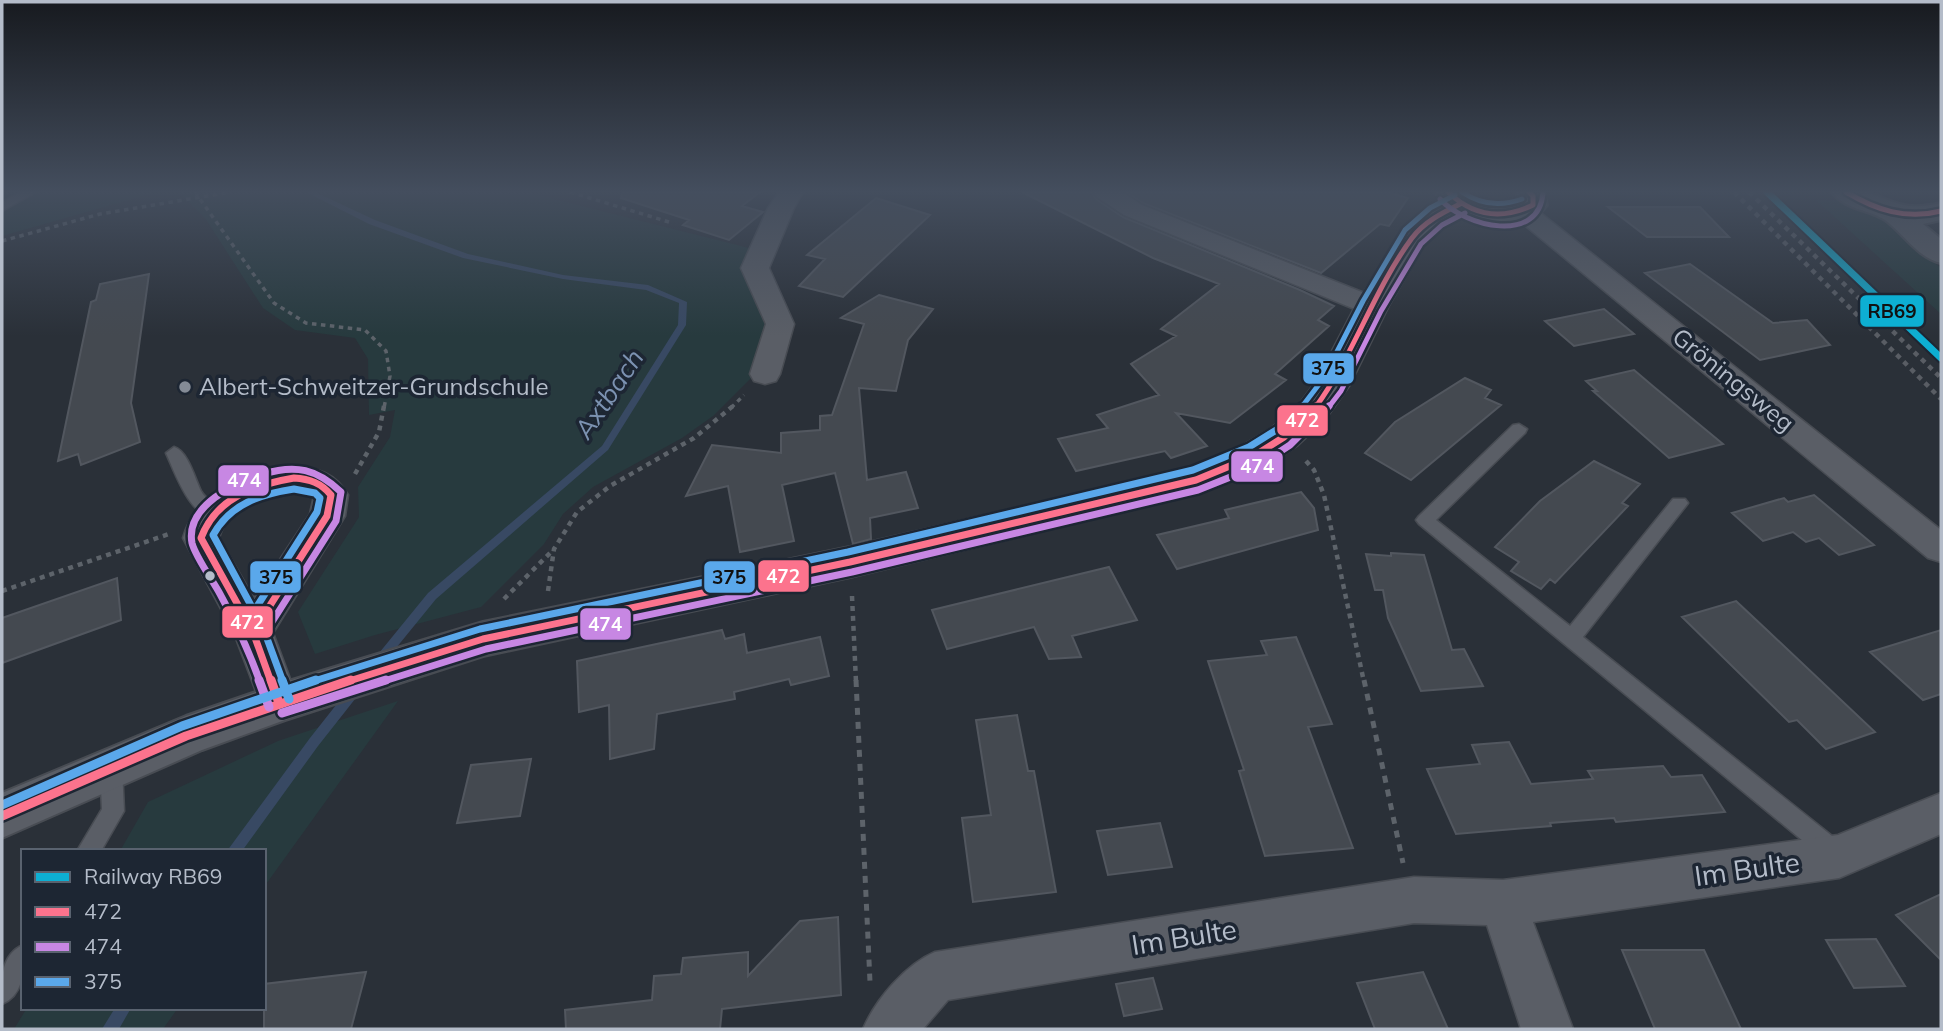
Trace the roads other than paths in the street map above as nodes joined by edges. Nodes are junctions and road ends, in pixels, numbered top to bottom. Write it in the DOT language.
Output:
graph roads {
  1 [pos="767,240"];
  2 [pos="1210,240"];
  3 [pos="1411,240"];
  4 [pos="1572,240"];
  5 [pos="1925,240"];
  6 [pos="1941,254"];
  7 [pos="1372,306"];
  8 [pos="765,374"];
  9 [pos="1519,429"];
  10 [pos="174,453"];
  11 [pos="1679,503"];
  12 [pos="209,519"];
  13 [pos="1941,549"];
  14 [pos="253,632"];
  15 [pos="1571,639"];
  16 [pos="279,703"];
  17 [pos="111,768"];
  18 [pos="1941,813"];
  19 [pos="2,816"];
  20 [pos="89,849"];
  21 [pos="1839,856"];
  22 [pos="1503,903"];
  23 [pos="21,960"];
  24 [pos="2,991"];
  25 [pos="890,1028"];
  26 [pos="1547,1029"];
  1 -- 8 [label="street"];
  2 -- 7 [label="street"];
  3 -- 7 [label="street"];
  4 -- 13 [label="street, Gröningsweg"];
  5 -- 6 [label="street"];
  7 -- 16 [label="street"];
  9 -- 15 [label="lane"];
  10 -- 12 [label="lane"];
  11 -- 15 [label="lane"];
  12 -- 14 [label="street"];
  12 -- 14 [label="street"];
  14 -- 16 [label="street"];
  15 -- 21 [label="lane"];
  16 -- 17 [label="street"];
  17 -- 19 [label="street"];
  17 -- 20 [label="lane"];
  18 -- 21 [label="street, Im Bulte"];
  21 -- 22 [label="street, Im Bulte"];
  22 -- 25 [label="street, Im Bulte"];
  22 -- 26 [label="street"];
  23 -- 24 [label="lane"];
}
